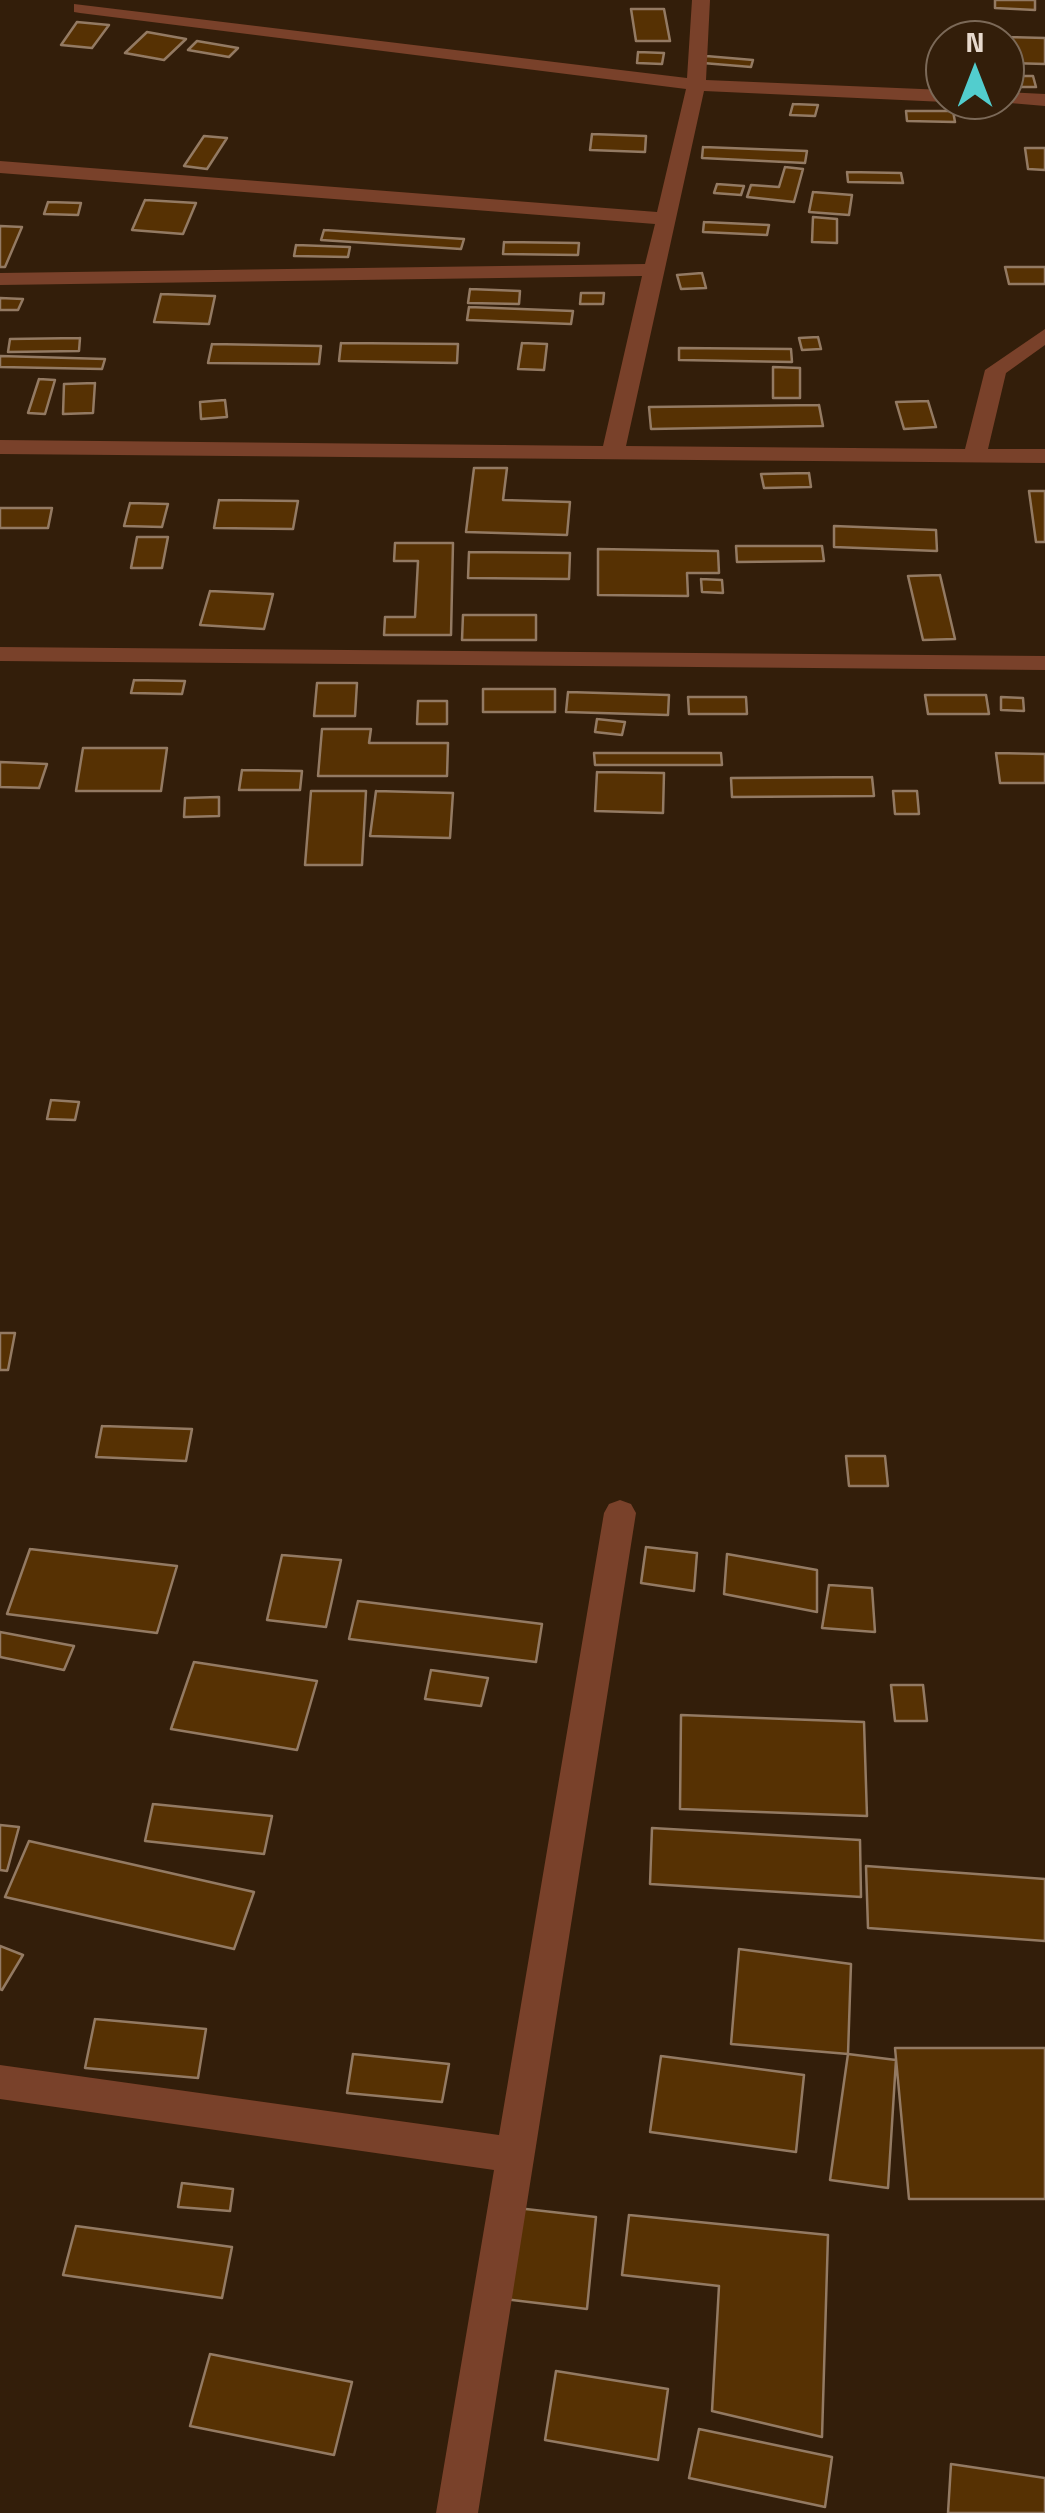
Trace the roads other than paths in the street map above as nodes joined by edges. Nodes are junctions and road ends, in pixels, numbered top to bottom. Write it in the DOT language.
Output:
graph roads {
  1 [pos="701,0"];
  2 [pos="80,8"];
  3 [pos="696,84"];
  4 [pos="925,95"];
  5 [pos="0,167"];
  6 [pos="666,220"];
  7 [pos="655,270"];
  8 [pos="0,279"];
  9 [pos="1045,335"];
  10 [pos="0,447"];
  11 [pos="613,452"];
  12 [pos="975,455"];
  13 [pos="1045,456"];
  14 [pos="0,654"];
  15 [pos="1045,662"];
  16 [pos="620,1513"];
  17 [pos="0,2082"];
  18 [pos="515,2154"];
  19 [pos="457,2513"];
  1 -- 3 [label="street"];
  2 -- 3 [label="street"];
  3 -- 4 [label="street"];
  3 -- 6 [label="street"];
  5 -- 6 [label="street"];
  6 -- 7 [label="street"];
  7 -- 8 [label="street"];
  7 -- 11 [label="street"];
  9 -- 12 [label="street"];
  10 -- 11 [label="street"];
  11 -- 12 [label="street"];
  12 -- 13 [label="street"];
  14 -- 15 [label="street"];
  16 -- 18 [label="street"];
  17 -- 18 [label="street"];
  18 -- 19 [label="street"];
}
